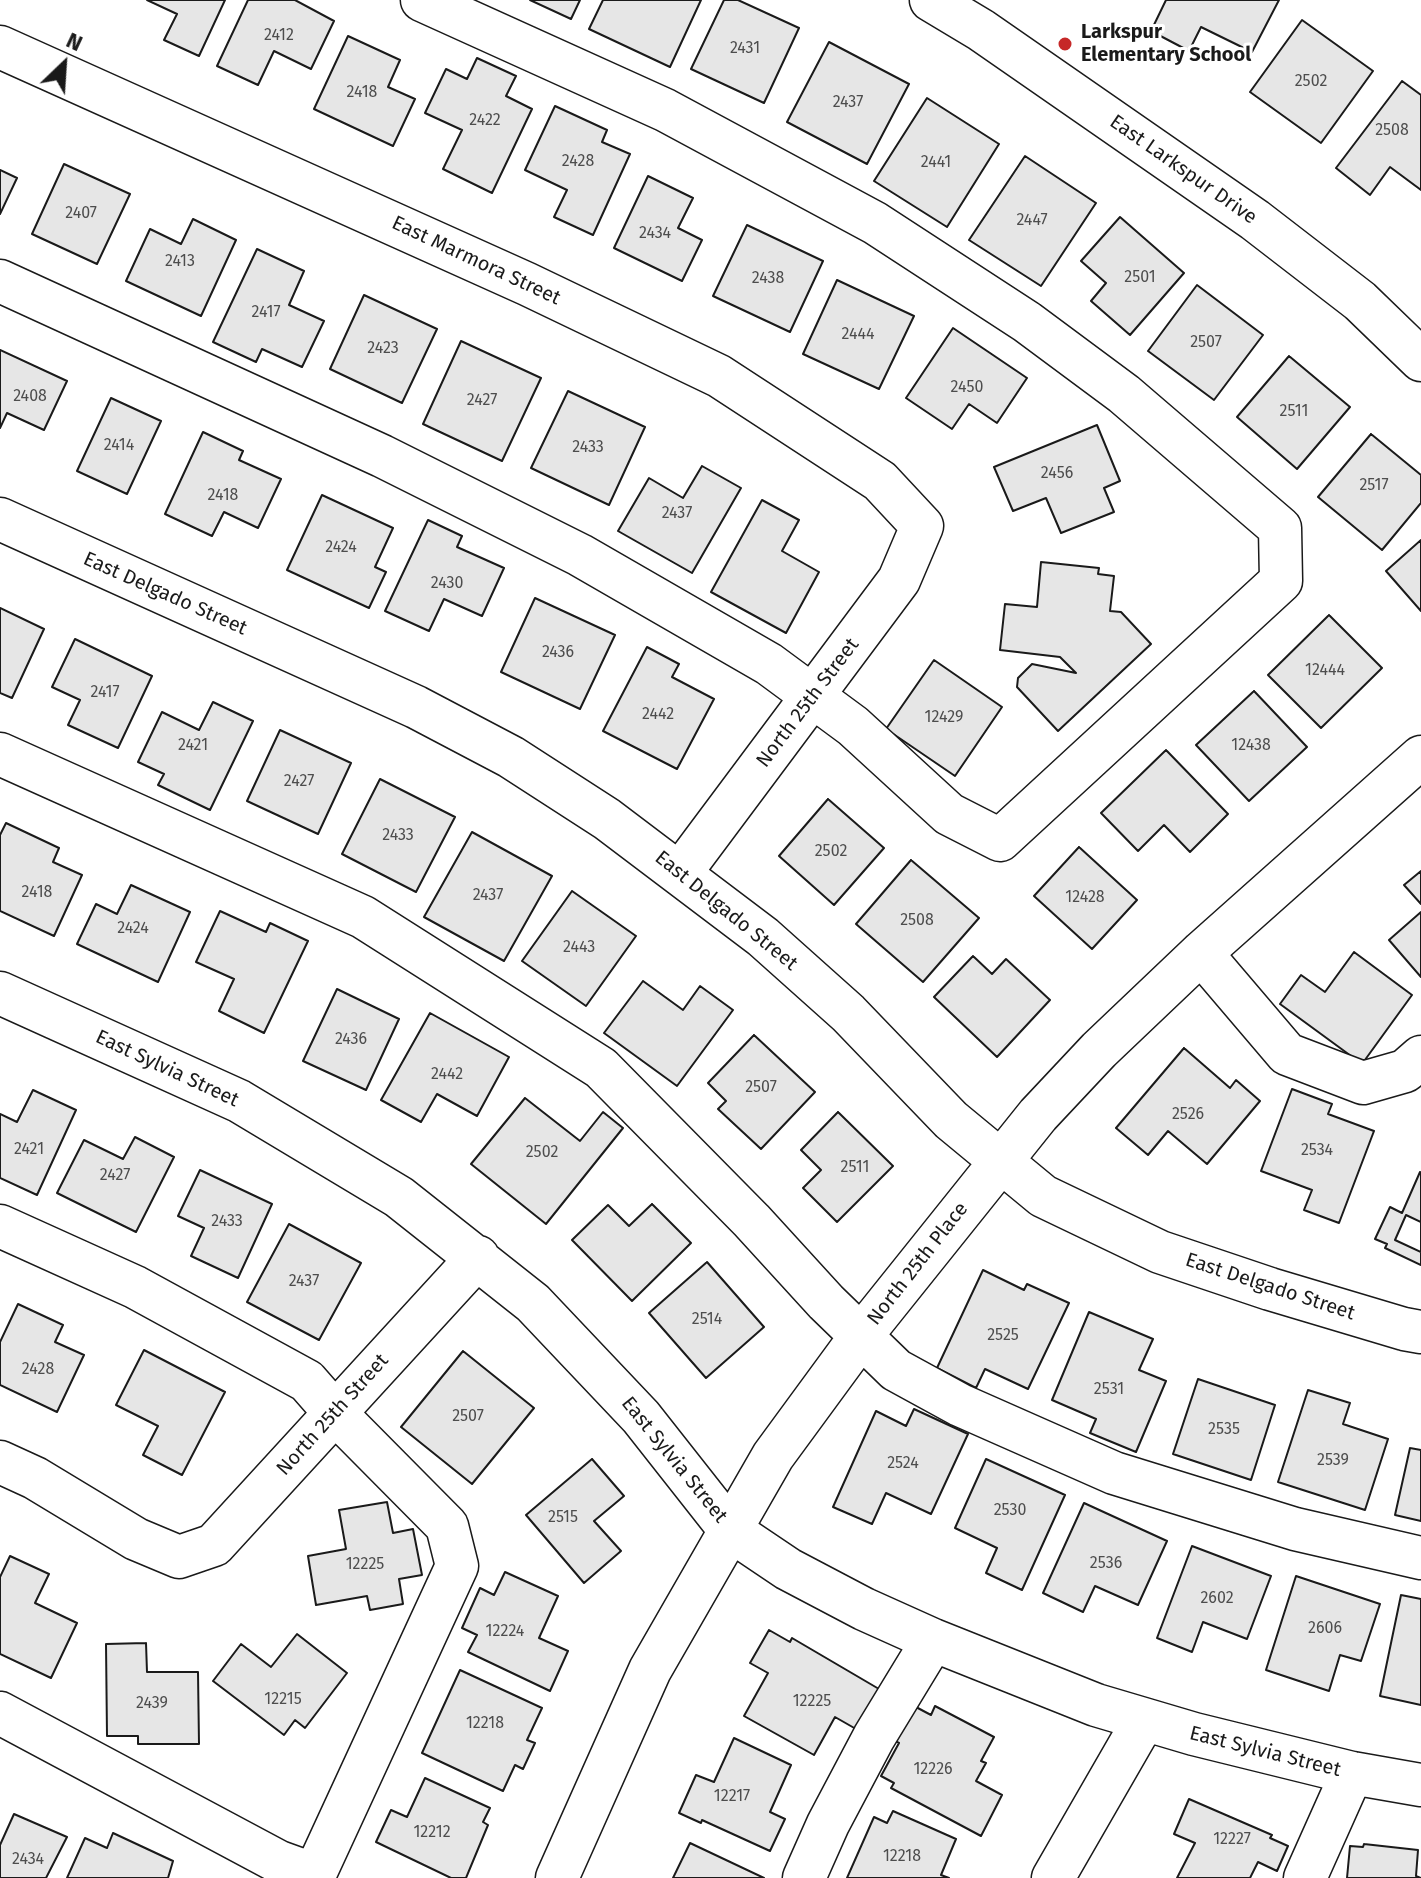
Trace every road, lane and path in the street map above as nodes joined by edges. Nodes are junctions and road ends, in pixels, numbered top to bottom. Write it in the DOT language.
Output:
graph roads {
  1 [pos="422,0"];
  2 [pos="931,0"];
  3 [pos="0,47"];
  4 [pos="0,281"];
  5 [pos="1421,360"];
  6 [pos="0,519"];
  7 [pos="922,526"];
  8 [pos="814,696"];
  9 [pos="0,754"];
  10 [pos="1421,757"];
  11 [pos="681,872"];
  12 [pos="1201,953"];
  13 [pos="0,993"];
  14 [pos="1421,1057"];
  15 [pos="1001,1160"];
  16 [pos="0,1226"];
  17 [pos="478,1257"];
  18 [pos="1421,1332"];
  19 [pos="861,1336"];
  20 [pos="335,1413"];
  21 [pos="0,1462"];
  22 [pos="730,1530"];
  23 [pos="1421,1558"];
  24 [pos="933,1640"];
  25 [pos="0,1713"];
  26 [pos="1144,1720"];
  27 [pos="1352,1773"];
  28 [pos="1421,1785"];
  29 [pos="314,1876"];
  30 [pos="557,1878"];
  31 [pos="804,1878"];
  32 [pos="1053,1878"];
  33 [pos="1305,1878"];
  1 -- 8 [label="street"];
  2 -- 5 [label="street, East Larkspur Drive"];
  3 -- 7 [label="street, East Marmora Street"];
  4 -- 8 [label="street"];
  6 -- 11 [label="street, East Delgado Street"];
  7 -- 8 [label="street, North 25th Street"];
  8 -- 11 [label="street, North 25th Street"];
  9 -- 19 [label="street"];
  10 -- 12 [label="street, North 25th Place"];
  11 -- 15 [label="street, East Delgado Street"];
  12 -- 14 [label="street"];
  12 -- 15 [label="street, North 25th Place"];
  13 -- 17 [label="street, East Sylvia Street"];
  15 -- 18 [label="street, East Delgado Street"];
  15 -- 19 [label="street, North 25th Place"];
  16 -- 20 [label="street"];
  17 -- 20 [label="street, North 25th Street"];
  17 -- 22 [label="street, East Sylvia Street"];
  19 -- 22 [label="street, North 25th Place"];
  19 -- 23 [label="street"];
  20 -- 21 [label="street, North 25th Street"];
  20 -- 29 [label="street"];
  22 -- 24 [label="street, East Sylvia Street"];
  22 -- 30 [label="street, North 25th Place"];
  24 -- 26 [label="street, East Sylvia Street"];
  24 -- 31 [label="street"];
  25 -- 29 [label="street"];
  26 -- 27 [label="street, East Sylvia Street"];
  26 -- 32 [label="street"];
  27 -- 28 [label="street, East Sylvia Street"];
  27 -- 33 [label="street"];
}
